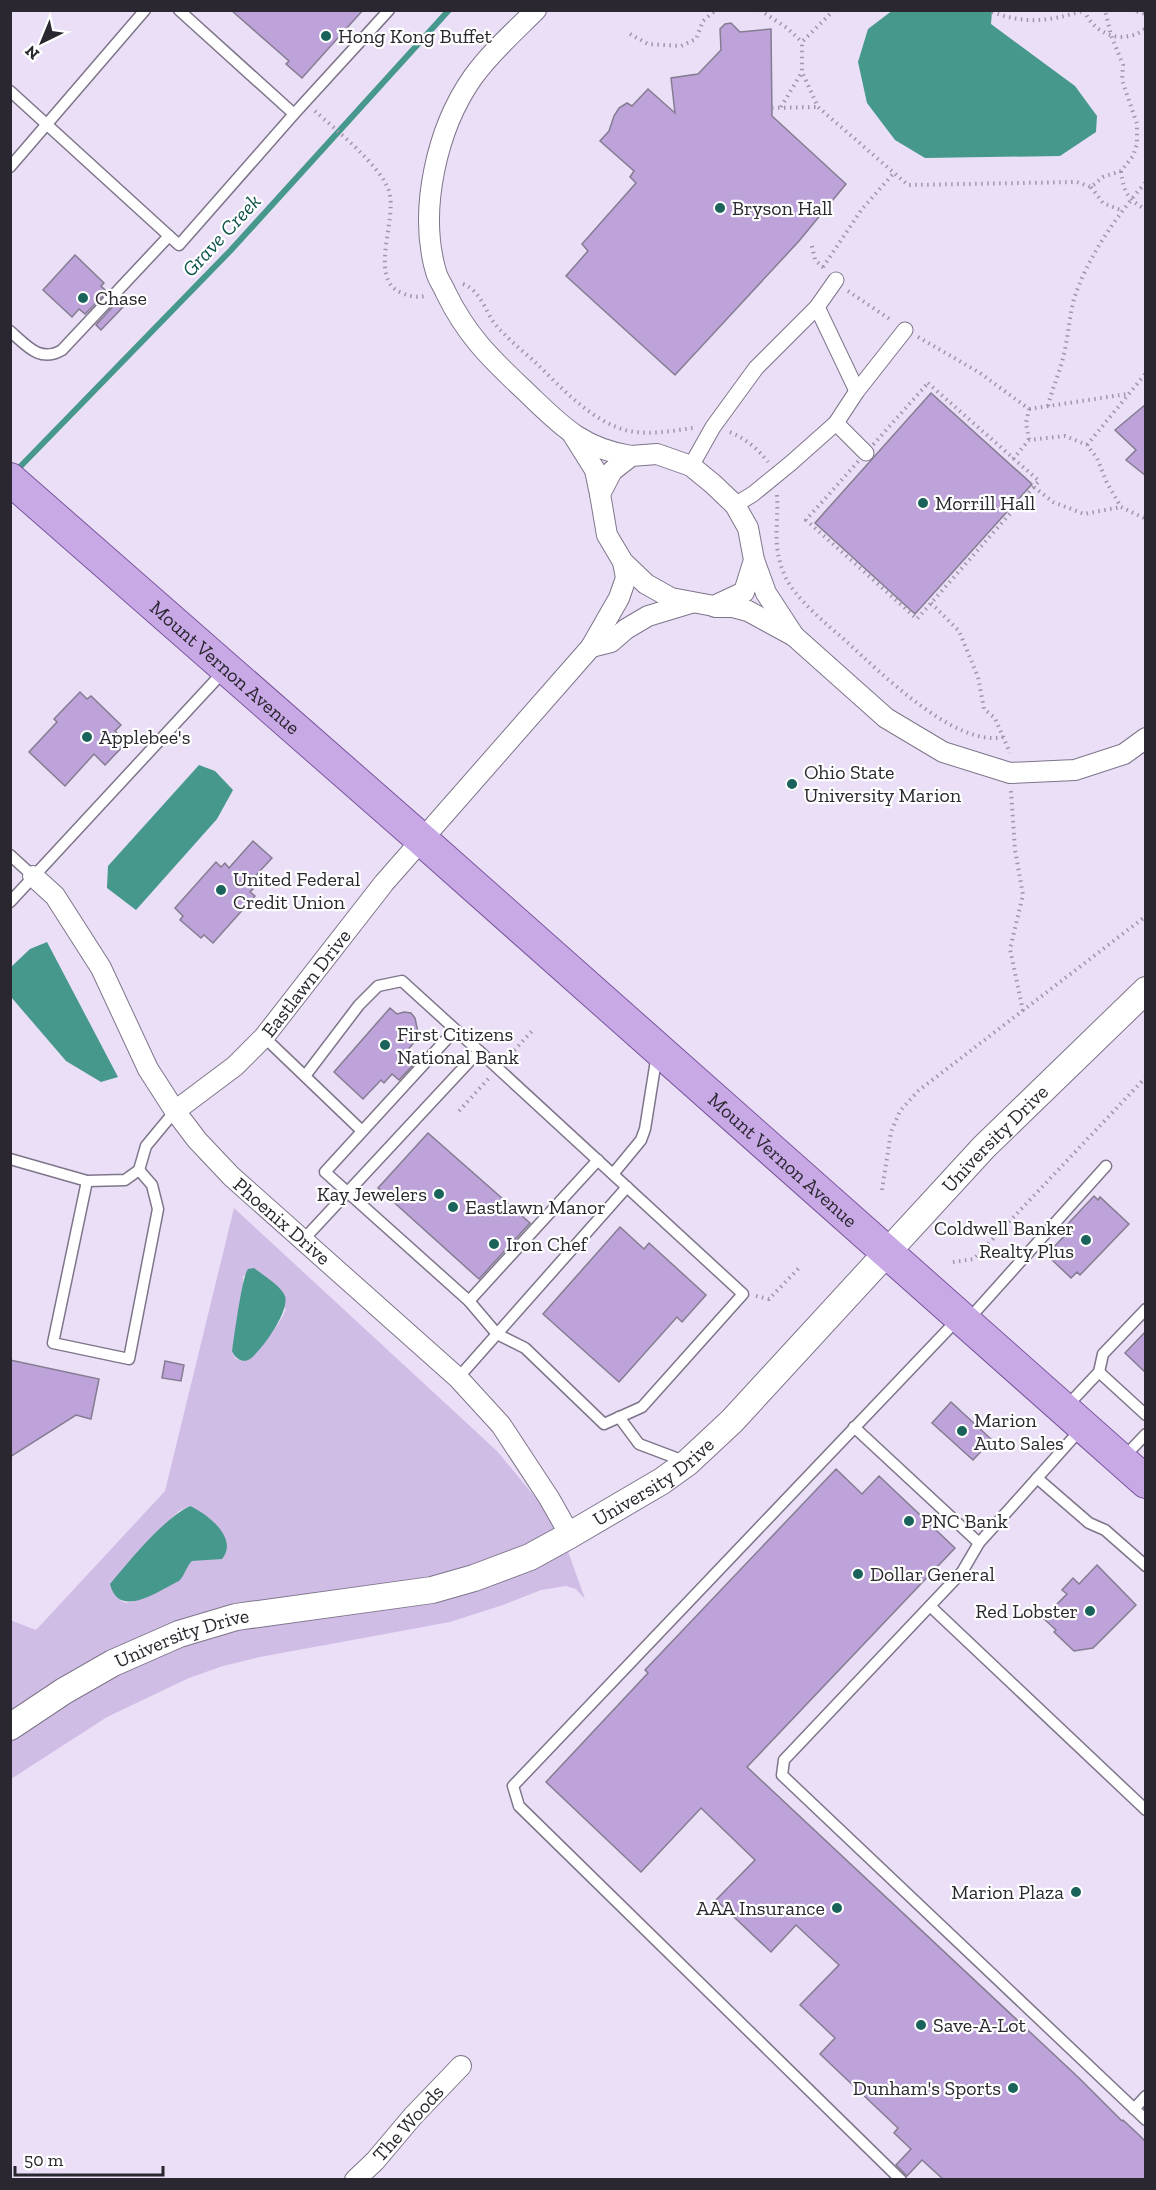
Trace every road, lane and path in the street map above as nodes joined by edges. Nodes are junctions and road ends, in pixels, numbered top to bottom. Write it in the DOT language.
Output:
graph roads {
  1 [pos="145,10"];
  2 [pos="179,10"];
  3 [pos="389,10"];
  4 [pos="536,10"];
  5 [pos="716,10"];
  6 [pos="760,10"];
  7 [pos="834,10"];
  8 [pos="986,10"];
  9 [pos="1105,10"];
  10 [pos="1131,10"];
  11 [pos="1085,11"];
  12 [pos="1146,14"];
  13 [pos="1146,28"];
  14 [pos="630,34"];
  15 [pos="1111,35"];
  16 [pos="802,42"];
  17 [pos="802,72"];
  18 [pos="10,91"];
  19 [pos="818,107"];
  20 [pos="772,108"];
  21 [pos="780,108"];
  22 [pos="294,114"];
  23 [pos="323,118"];
  24 [pos="47,124"];
  25 [pos="10,167"];
  26 [pos="1121,171"];
  27 [pos="894,173"];
  28 [pos="1146,183"];
  29 [pos="1091,187"];
  30 [pos="1130,200"];
  31 [pos="1146,210"];
  32 [pos="1123,211"];
  33 [pos="169,236"];
  34 [pos="812,246"];
  35 [pos="823,267"];
  36 [pos="836,280"];
  37 [pos="430,295"];
  38 [pos="818,307"];
  39 [pos="905,330"];
  40 [pos="10,331"];
  41 [pos="1146,373"];
  42 [pos="857,391"];
  43 [pos="1127,394"];
  44 [pos="1048,406"];
  45 [pos="1029,409"];
  46 [pos="836,423"];
  47 [pos="573,435"];
  48 [pos="1029,440"];
  49 [pos="1087,445"];
  50 [pos="866,453"];
  51 [pos="631,456"];
  52 [pos="1012,459"];
  53 [pos="692,466"];
  54 [pos="20,487"];
  55 [pos="1034,487"];
  56 [pos="600,494"];
  57 [pos="735,505"];
  58 [pos="1121,507"];
  59 [pos="1146,519"];
  60 [pos="754,560"];
  61 [pos="623,562"];
  62 [pos="693,602"];
  63 [pos="931,603"];
  64 [pos="714,606"];
  65 [pos="794,636"];
  66 [pos="591,647"];
  67 [pos="226,668"];
  68 [pos="1146,738"];
  69 [pos="1010,773"];
  70 [pos="421,839"];
  71 [pos="10,855"];
  72 [pos="33,876"];
  73 [pos="10,902"];
  74 [pos="1146,916"];
  75 [pos="1146,990"];
  76 [pos="1023,1011"];
  77 [pos="455,1030"];
  78 [pos="264,1037"];
  79 [pos="657,1051"];
  80 [pos="479,1052"];
  81 [pos="305,1076"];
  82 [pos="1146,1077"];
  83 [pos="175,1111"];
  84 [pos="363,1131"];
  85 [pos="10,1159"];
  86 [pos="598,1160"];
  87 [pos="1106,1166"];
  88 [pos="139,1170"];
  89 [pos="613,1174"];
  90 [pos="87,1181"];
  91 [pos="627,1187"];
  92 [pos="882,1190"];
  93 [pos="346,1192"];
  94 [pos="304,1239"];
  95 [pos="887,1253"];
  96 [pos="953,1262"];
  97 [pos="800,1268"];
  98 [pos="743,1294"];
  99 [pos="469,1301"];
  100 [pos="1146,1309"];
  101 [pos="963,1320"];
  102 [pos="497,1334"];
  103 [pos="1099,1372"];
  104 [pos="458,1378"];
  105 [pos="1146,1415"];
  106 [pos="620,1417"];
  107 [pos="1073,1418"];
  108 [pos="855,1428"];
  109 [pos="1146,1434"];
  110 [pos="1121,1460"];
  111 [pos="687,1462"];
  112 [pos="1037,1479"];
  113 [pos="1146,1482"];
  114 [pos="570,1535"];
  115 [pos="980,1543"];
  116 [pos="1146,1566"];
  117 [pos="930,1606"];
  118 [pos="10,1727"];
  119 [pos="1146,1810"];
  120 [pos="461,2066"];
  121 [pos="1146,2096"];
  122 [pos="1134,2109"];
  123 [pos="1146,2120"];
  124 [pos="355,2180"];
  125 [pos="901,2180"];
  1 -- 24 [label="lane"];
  2 -- 22 [label="lane"];
  3 -- 22 [label="lane"];
  4 -- 47 [label="street"];
  5 -- 14 [label="path"];
  6 -- 16 [label="path"];
  7 -- 16 [label="path"];
  8 -- 11 [label="path"];
  9 -- 15 [label="path"];
  10 -- 12 [label="path"];
  11 -- 15 [label="path"];
  13 -- 15 [label="path"];
  15 -- 26 [label="path"];
  16 -- 17 [label="path"];
  17 -- 19 [label="path"];
  17 -- 21 [label="path"];
  18 -- 24 [label="lane"];
  19 -- 21 [label="path"];
  19 -- 27 [label="path"];
  20 -- 21 [label="path"];
  22 -- 33 [label="lane"];
  23 -- 37 [label="path"];
  24 -- 25 [label="lane"];
  24 -- 33 [label="lane"];
  26 -- 29 [label="path"];
  26 -- 30 [label="path"];
  27 -- 29 [label="path"];
  27 -- 35 [label="path"];
  28 -- 30 [label="path"];
  29 -- 32 [label="path"];
  30 -- 31 [label="path"];
  30 -- 32 [label="path"];
  32 -- 44 [label="path"];
  33 -- 40 [label="lane"];
  34 -- 35 [label="path"];
  35 -- 36 [label="path"];
  36 -- 38 [label="street"];
  36 -- 39 [label="path"];
  38 -- 42 [label="street"];
  38 -- 53 [label="street"];
  39 -- 42 [label="street"];
  39 -- 45 [label="path"];
  41 -- 43 [label="path"];
  42 -- 46 [label="street"];
  43 -- 44 [label="path"];
  43 -- 49 [label="path"];
  44 -- 45 [label="path"];
  45 -- 48 [label="path"];
  46 -- 50 [label="street"];
  46 -- 57 [label="street"];
  47 -- 51 [label="street"];
  47 -- 56 [label="street"];
  48 -- 49 [label="path"];
  48 -- 52 [label="path"];
  49 -- 58 [label="path"];
  50 -- 52 [label="path"];
  50 -- 63 [label="path"];
  51 -- 53 [label="street"];
  51 -- 56 [label="street"];
  52 -- 55 [label="path"];
  53 -- 57 [label="street"];
  54 -- 67 [label="main road, Mount Vernon Avenue"];
  55 -- 58 [label="path"];
  55 -- 63 [label="path"];
  56 -- 61 [label="street"];
  57 -- 60 [label="street"];
  58 -- 59 [label="path"];
  60 -- 64 [label="street"];
  60 -- 65 [label="street"];
  61 -- 62 [label="street"];
  61 -- 66 [label="street"];
  62 -- 64 [label="street"];
  62 -- 66 [label="street"];
  63 -- 69 [label="path"];
  64 -- 65 [label="street"];
  65 -- 69 [label="street"];
  66 -- 70 [label="street"];
  67 -- 70 [label="main road, Mount Vernon Avenue"];
  67 -- 72 [label="lane"];
  68 -- 69 [label="street"];
  69 -- 76 [label="path"];
  70 -- 78 [label="street, Eastlawn Drive"];
  70 -- 79 [label="main road, Mount Vernon Avenue"];
  71 -- 72 [label="lane"];
  72 -- 73 [label="lane"];
  72 -- 83 [label="street, Phoenix Drive"];
  74 -- 76 [label="path"];
  75 -- 95 [label="street, University Drive"];
  76 -- 92 [label="path"];
  77 -- 80 [label="lane"];
  77 -- 81 [label="lane"];
  77 -- 84 [label="lane"];
  78 -- 81 [label="lane"];
  78 -- 83 [label="street, Eastlawn Drive"];
  79 -- 89 [label="lane"];
  79 -- 95 [label="main road, Mount Vernon Avenue"];
  80 -- 86 [label="lane"];
  80 -- 93 [label="lane"];
  81 -- 84 [label="lane"];
  82 -- 96 [label="path"];
  83 -- 88 [label="lane"];
  83 -- 94 [label="street, Phoenix Drive"];
  84 -- 93 [label="lane"];
  85 -- 90 [label="lane"];
  86 -- 89 [label="lane"];
  86 -- 99 [label="lane"];
  87 -- 101 [label="lane"];
  88 -- 90 [label="lane"];
  88 -- 90 [label="lane"];
  89 -- 91 [label="lane"];
  91 -- 98 [label="lane"];
  91 -- 102 [label="lane"];
  93 -- 94 [label="lane"];
  93 -- 99 [label="lane"];
  94 -- 104 [label="street, Phoenix Drive"];
  95 -- 101 [label="main road, Mount Vernon Avenue"];
  95 -- 111 [label="street, University Drive"];
  97 -- 98 [label="path"];
  98 -- 106 [label="lane"];
  99 -- 102 [label="lane"];
  100 -- 103 [label="lane"];
  101 -- 107 [label="main road, Mount Vernon Avenue"];
  101 -- 108 [label="lane"];
  102 -- 104 [label="lane"];
  102 -- 106 [label="lane"];
  103 -- 105 [label="lane"];
  103 -- 107 [label="lane"];
  104 -- 114 [label="street, Phoenix Drive"];
  106 -- 111 [label="lane"];
  107 -- 110 [label="main road, Mount Vernon Avenue"];
  107 -- 112 [label="lane"];
  108 -- 115 [label="lane"];
  108 -- 125 [label="lane"];
  109 -- 110 [label="lane"];
  110 -- 113 [label="main road, Mount Vernon Avenue"];
  111 -- 114 [label="street, University Drive"];
  112 -- 115 [label="lane"];
  112 -- 116 [label="lane"];
  114 -- 118 [label="street, University Drive"];
  115 -- 117 [label="lane"];
  117 -- 119 [label="lane"];
  117 -- 122 [label="lane"];
  120 -- 124 [label="street, The Woods"];
  121 -- 122 [label="lane"];
  122 -- 123 [label="lane"];
}
